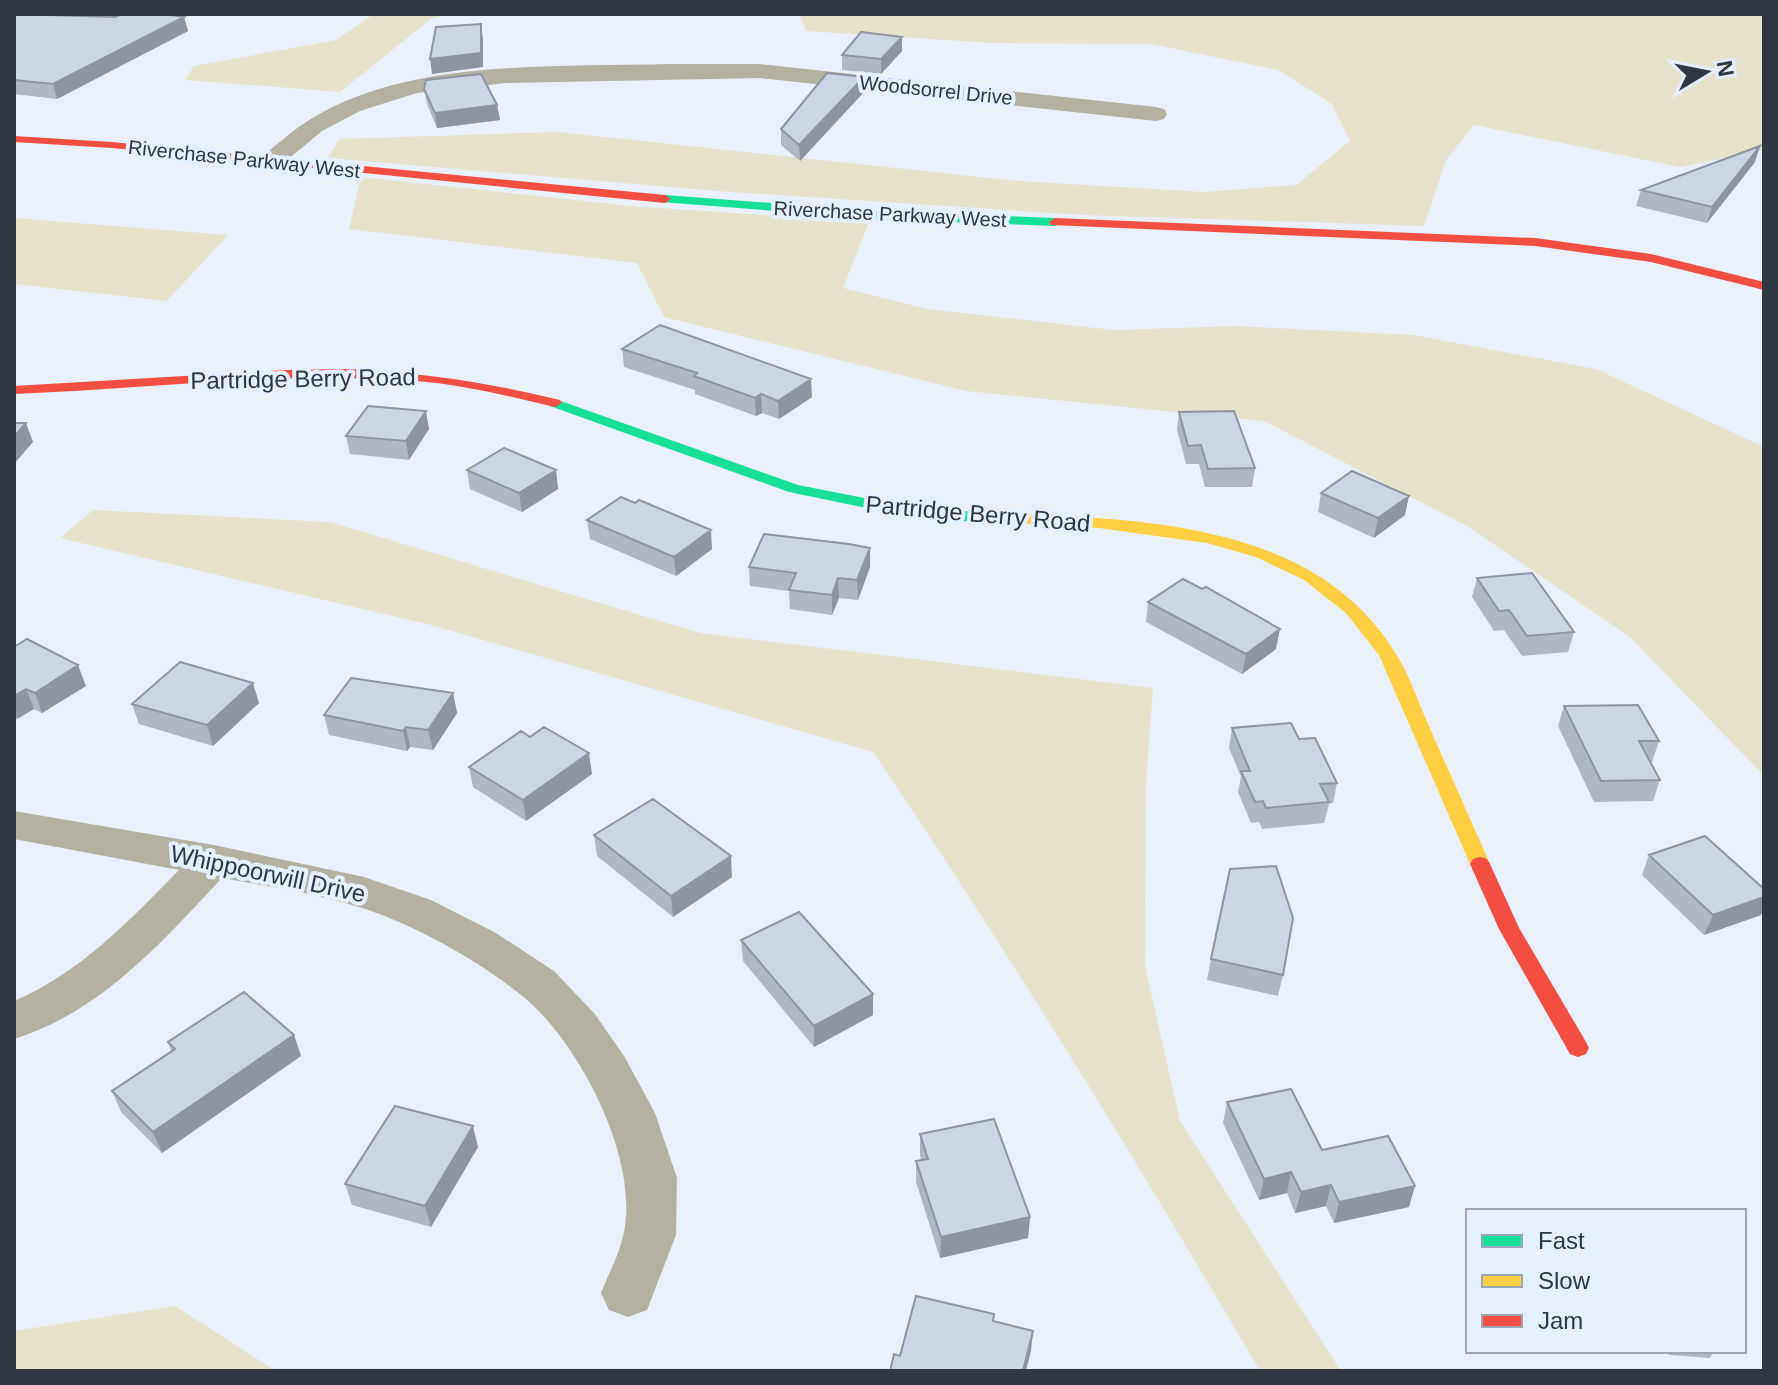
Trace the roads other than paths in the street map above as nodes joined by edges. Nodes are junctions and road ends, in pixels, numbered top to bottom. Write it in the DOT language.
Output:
graph roads {
  1 [pos="668,44"];
  2 [pos="667,71"];
  3 [pos="1156,114"];
  4 [pos="14,139"];
  5 [pos="272,161"];
  6 [pos="1764,286"];
  7 [pos="14,390"];
  8 [pos="14,825"];
  9 [pos="214,860"];
  10 [pos="14,1021"];
  11 [pos="1578,1048"];
  12 [pos="628,1293"];
  1 -- 2 [label="street"];
  2 -- 3 [label="street, Woodsorrel Drive"];
  2 -- 5 [label="street, Woodsorrel Drive"];
  4 -- 5 [label="street, Riverchase Parkway West"];
  5 -- 6 [label="street, Riverchase Parkway West"];
  7 -- 11 [label="street, Partridge Berry Road"];
  8 -- 9 [label="street, Whippoorwill Drive"];
  9 -- 10 [label="street"];
  9 -- 12 [label="street, Whippoorwill Drive"];
}
